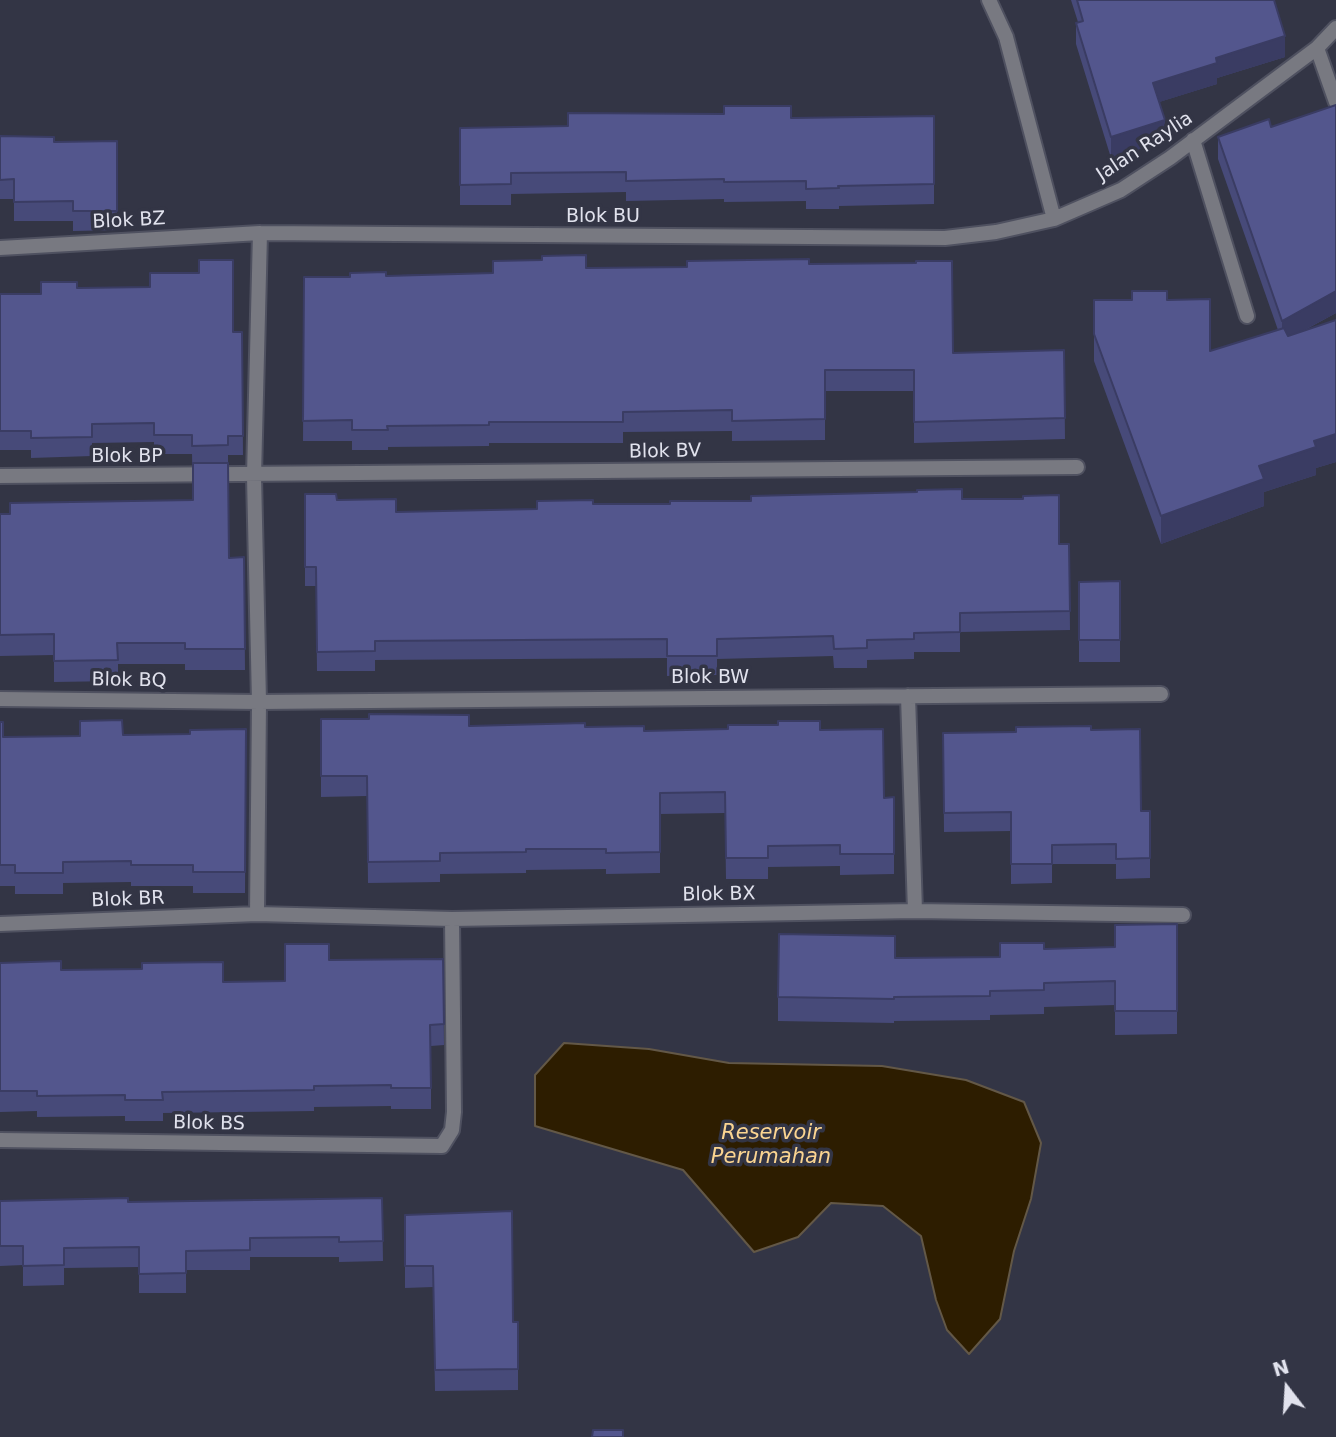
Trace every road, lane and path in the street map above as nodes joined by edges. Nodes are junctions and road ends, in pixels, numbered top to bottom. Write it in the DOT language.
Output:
graph roads {
  1 [pos="989,0"];
  2 [pos="1336,28"];
  3 [pos="1317,48"];
  4 [pos="1336,102"];
  5 [pos="1194,140"];
  6 [pos="1054,219"];
  7 [pos="260,233"];
  8 [pos="945,238"];
  9 [pos="0,248"];
  10 [pos="1247,316"];
  11 [pos="1077,467"];
  12 [pos="254,476"];
  13 [pos="0,477"];
  14 [pos="1161,694"];
  15 [pos="908,696"];
  16 [pos="0,699"];
  17 [pos="259,702"];
  18 [pos="915,911"];
  19 [pos="257,914"];
  20 [pos="1183,915"];
  21 [pos="452,919"];
  22 [pos="0,924"];
  23 [pos="0,1140"];
  1 -- 6 [label="street"];
  2 -- 3 [label="street, Jalan Raylia"];
  3 -- 4 [label="street"];
  3 -- 5 [label="street, Jalan Raylia"];
  5 -- 6 [label="street, Jalan Raylia"];
  5 -- 10 [label="street"];
  6 -- 8 [label="street, Jalan Raylia"];
  7 -- 8 [label="street, Blok BU"];
  7 -- 9 [label="street, Blok BZ"];
  7 -- 12 [label="street"];
  11 -- 12 [label="street, Blok BV"];
  12 -- 13 [label="street, Blok BP"];
  12 -- 17 [label="street"];
  14 -- 15 [label="street, Blok BW"];
  15 -- 17 [label="street, Blok BW"];
  15 -- 18 [label="street"];
  16 -- 17 [label="street, Blok BQ"];
  17 -- 19 [label="street"];
  18 -- 20 [label="street, Blok BX"];
  18 -- 21 [label="street, Blok BX"];
  19 -- 21 [label="street, Blok BX"];
  19 -- 22 [label="street, Blok BR"];
  21 -- 23 [label="street, Blok BS"];
}
